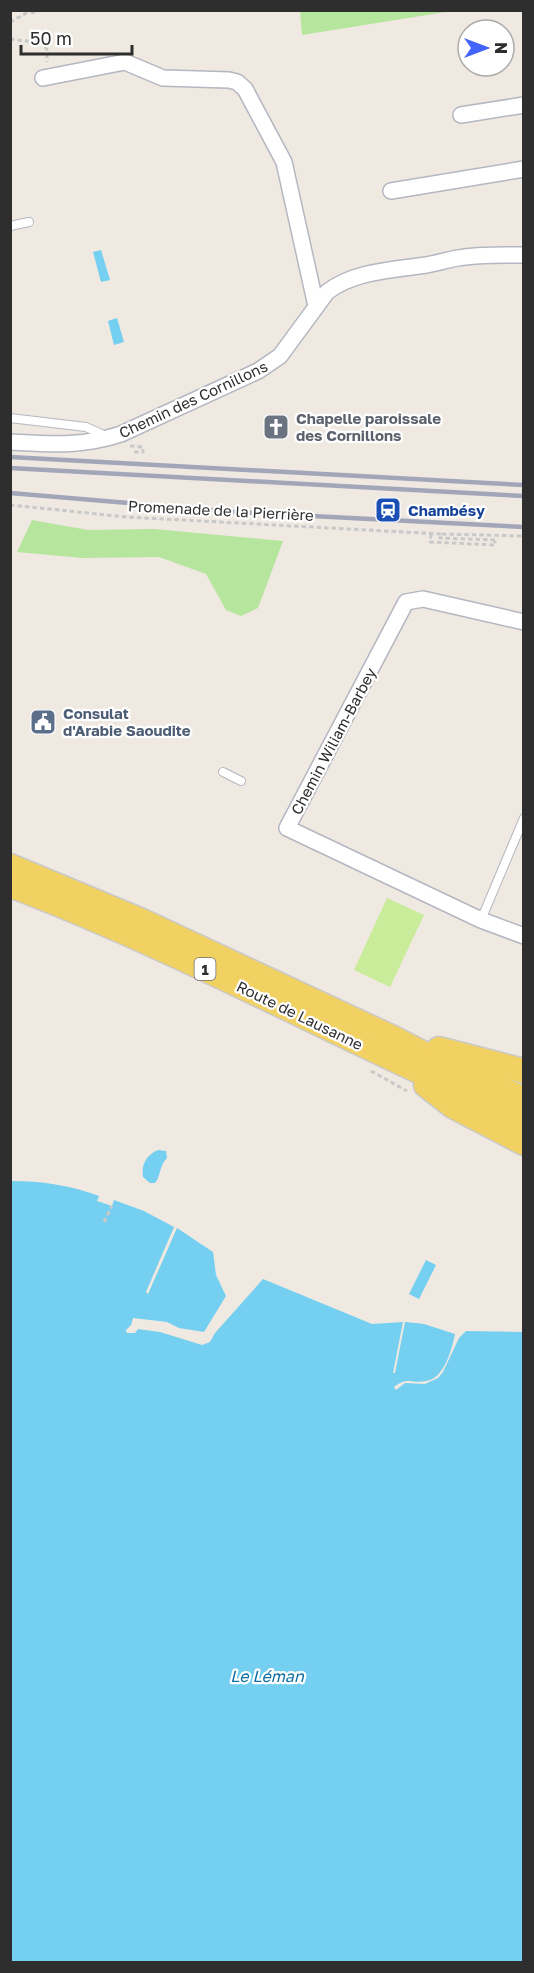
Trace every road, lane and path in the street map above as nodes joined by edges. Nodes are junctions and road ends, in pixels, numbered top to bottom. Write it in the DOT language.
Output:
graph roads {
  1 [pos="32,10"];
  2 [pos="42,10"];
  3 [pos="27,14"];
  4 [pos="10,22"];
  5 [pos="10,39"];
  6 [pos="45,74"];
  7 [pos="524,105"];
  8 [pos="461,115"];
  9 [pos="524,169"];
  10 [pos="391,191"];
  11 [pos="29,222"];
  12 [pos="10,226"];
  13 [pos="524,255"];
  14 [pos="316,306"];
  15 [pos="10,418"];
  16 [pos="110,438"];
  17 [pos="10,442"];
  18 [pos="10,505"];
  19 [pos="431,534"];
  20 [pos="524,536"];
  21 [pos="495,538"];
  22 [pos="524,622"];
  23 [pos="223,772"];
  24 [pos="241,781"];
  25 [pos="524,818"];
  26 [pos="10,866"];
  27 [pos="10,885"];
  28 [pos="481,920"];
  29 [pos="524,936"];
  30 [pos="394,1049"];
  31 [pos="524,1071"];
  32 [pos="524,1099"];
  33 [pos="524,1119"];
  34 [pos="524,1143"];
  35 [pos="112,1206"];
  36 [pos="104,1222"];
  1 -- 3 [label="path"];
  2 -- 3 [label="path"];
  3 -- 4 [label="path"];
  5 -- 6 [label="path"];
  6 -- 14 [label="street"];
  7 -- 8 [label="street"];
  9 -- 10 [label="street"];
  11 -- 12 [label="lane"];
  13 -- 14 [label="street, Chemin des Cornillons"];
  14 -- 16 [label="street, Chemin des Cornillons"];
  15 -- 16 [label="lane, Chemin des Cornillons"];
  16 -- 17 [label="street, Chemin des Cornillons"];
  18 -- 19 [label="path, Promenade de la Pierrière"];
  19 -- 21 [label="path, Promenade de la Pierrière"];
  19 -- 21 [label="path"];
  20 -- 21 [label="path"];
  22 -- 28 [label="street, Chemin Wiliam-Barbey"];
  23 -- 24 [label="lane"];
  25 -- 28 [label="lane"];
  26 -- 30 [label="main road, Route de Lausanne / 1"];
  27 -- 30 [label="main road, Route de Lausanne / 1"];
  28 -- 29 [label="street, Chemin Wiliam-Barbey"];
  30 -- 31 [label="main road"];
  30 -- 32 [label="main road, Route de Lausanne / 1"];
  30 -- 33 [label="main road, Route de Lausanne / 1"];
  30 -- 34 [label="main road"];
  35 -- 36 [label="path"];
}
